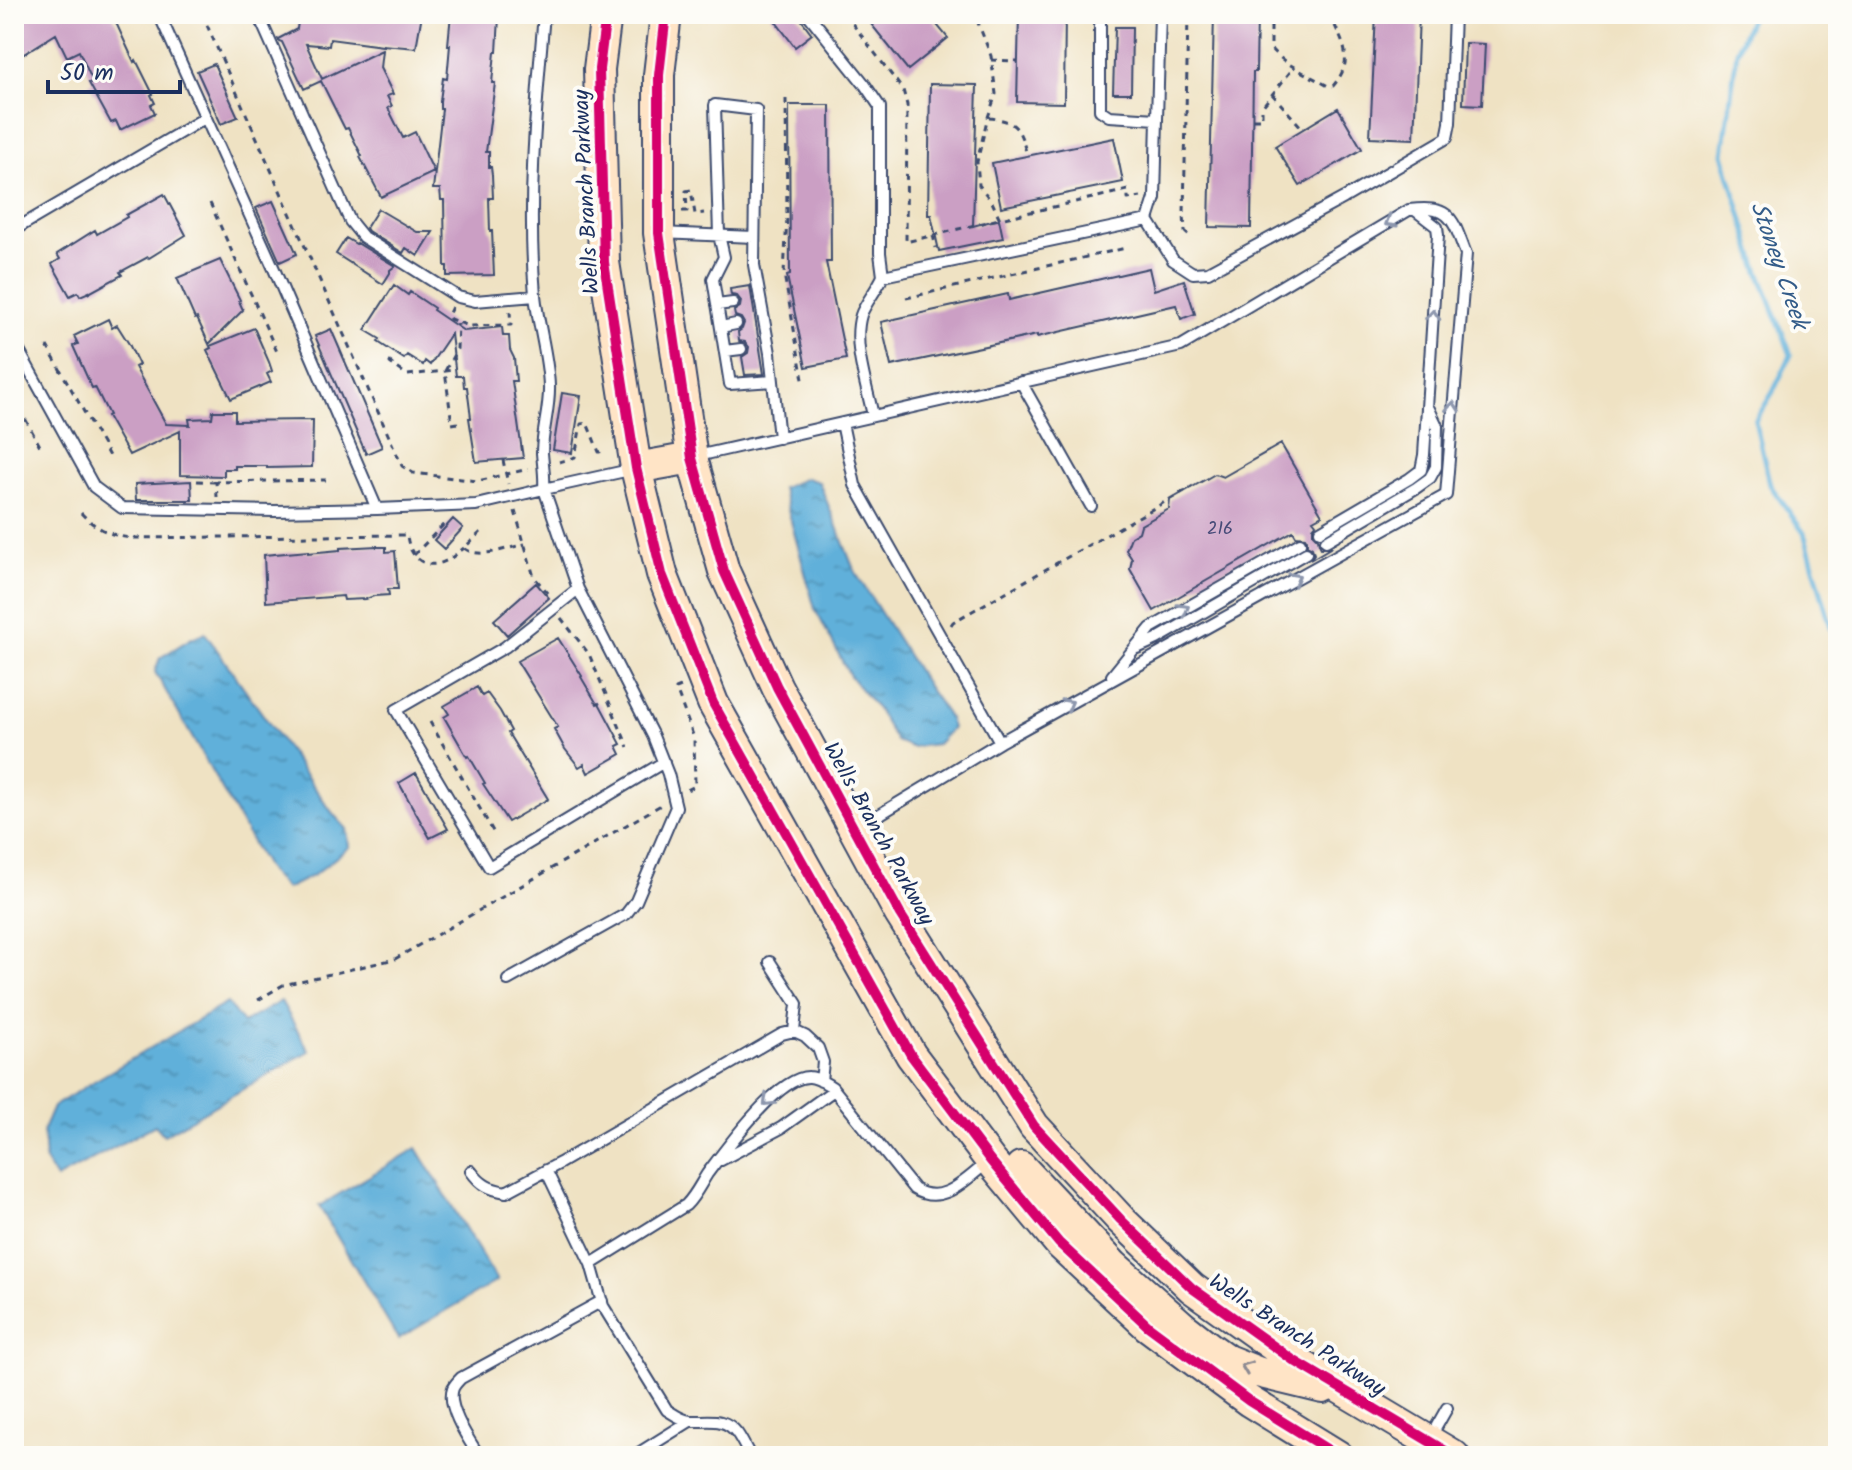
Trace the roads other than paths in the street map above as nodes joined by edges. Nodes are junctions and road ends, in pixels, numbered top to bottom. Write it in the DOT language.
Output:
graph roads {
  1 [pos="159,14"];
  2 [pos="258,14"];
  3 [pos="544,14"];
  4 [pos="606,14"];
  5 [pos="658,14"];
  6 [pos="666,14"];
  7 [pos="808,14"];
  8 [pos="1100,14"];
  9 [pos="1160,14"];
  10 [pos="1454,14"];
  11 [pos="659,75"];
  12 [pos="205,118"];
  13 [pos="1157,119"];
  14 [pos="1415,210"];
  15 [pos="1148,220"];
  16 [pos="668,222"];
  17 [pos="14,230"];
  18 [pos="719,235"];
  19 [pos="754,237"];
  20 [pos="883,276"];
  21 [pos="535,296"];
  22 [pos="733,303"];
  23 [pos="717,305"];
  24 [pos="736,324"];
  25 [pos="721,327"];
  26 [pos="14,342"];
  27 [pos="741,349"];
  28 [pos="725,351"];
  29 [pos="773,381"];
  30 [pos="1021,382"];
  31 [pos="873,416"];
  32 [pos="842,423"];
  33 [pos="779,438"];
  34 [pos="692,458"];
  35 [pos="636,468"];
  36 [pos="544,489"];
  37 [pos="1091,506"];
  38 [pos="377,509"];
  39 [pos="1323,536"];
  40 [pos="1303,548"];
  41 [pos="578,589"];
  42 [pos="1108,681"];
  43 [pos="1000,742"];
  44 [pos="664,762"];
  45 [pos="854,830"];
  46 [pos="770,962"];
  47 [pos="508,980"];
  48 [pos="794,1031"];
  49 [pos="821,1081"];
  50 [pos="834,1090"];
  51 [pos="990,1160"];
  52 [pos="716,1163"];
  53 [pos="546,1170"];
  54 [pos="471,1171"];
  55 [pos="591,1264"];
  56 [pos="602,1301"];
  57 [pos="1349,1393"];
  58 [pos="1447,1408"];
  59 [pos="690,1421"];
  60 [pos="1434,1451"];
  61 [pos="479,1456"];
  62 [pos="634,1456"];
  63 [pos="750,1456"];
  64 [pos="1338,1456"];
  1 -- 12 [label="lane"];
  2 -- 21 [label="lane"];
  3 -- 21 [label="lane"];
  4 -- 35 [label="main road, Wells Branch Parkway"];
  5 -- 11 [label="main road"];
  6 -- 11 [label="main road, Wells Branch Parkway"];
  7 -- 20 [label="lane"];
  8 -- 13 [label="lane"];
  9 -- 13 [label="lane"];
  10 -- 15 [label="lane"];
  11 -- 16 [label="main road, Wells Branch Parkway"];
  12 -- 17 [label="lane"];
  12 -- 38 [label="lane"];
  13 -- 15 [label="lane"];
  14 -- 30 [label="lane, one-way"];
  39 -- 14 [label="lane, one-way"];
  42 -- 14 [label="lane, one-way"];
  15 -- 20 [label="lane"];
  16 -- 18 [label="lane"];
  16 -- 34 [label="main road, Wells Branch Parkway"];
  18 -- 19 [label="lane"];
  18 -- 19 [label="lane"];
  18 -- 23 [label="lane"];
  19 -- 29 [label="lane"];
  20 -- 31 [label="lane"];
  21 -- 36 [label="lane"];
  22 -- 23 [label="lane"];
  23 -- 25 [label="lane"];
  24 -- 25 [label="lane"];
  25 -- 28 [label="lane"];
  26 -- 38 [label="lane"];
  27 -- 28 [label="lane"];
  28 -- 29 [label="lane"];
  29 -- 33 [label="lane"];
  30 -- 31 [label="lane"];
  30 -- 37 [label="lane"];
  31 -- 32 [label="lane"];
  32 -- 33 [label="lane"];
  32 -- 43 [label="lane"];
  33 -- 34 [label="lane"];
  34 -- 35 [label="main road"];
  34 -- 45 [label="main road, Wells Branch Parkway"];
  35 -- 36 [label="lane"];
  35 -- 51 [label="main road, Wells Branch Parkway"];
  36 -- 38 [label="lane"];
  36 -- 41 [label="lane"];
  42 -- 40 [label="lane, one-way"];
  41 -- 44 [label="lane"];
  41 -- 44 [label="lane"];
  43 -- 42 [label="lane, one-way"];
  43 -- 45 [label="lane"];
  44 -- 47 [label="lane"];
  45 -- 57 [label="main road, Wells Branch Parkway"];
  46 -- 48 [label="lane"];
  48 -- 49 [label="lane"];
  48 -- 53 [label="lane"];
  49 -- 50 [label="lane"];
  49 -- 52 [label="lane, one-way"];
  50 -- 51 [label="lane"];
  50 -- 52 [label="lane"];
  57 -- 51 [label="main road, one-way"];
  51 -- 64 [label="main road, Wells Branch Parkway"];
  52 -- 55 [label="lane"];
  53 -- 54 [label="lane"];
  53 -- 55 [label="lane"];
  55 -- 56 [label="lane"];
  56 -- 59 [label="lane"];
  56 -- 61 [label="lane"];
  57 -- 60 [label="main road, Wells Branch Parkway"];
  58 -- 60 [label="lane"];
  59 -- 62 [label="lane"];
  59 -- 63 [label="lane"];
}
